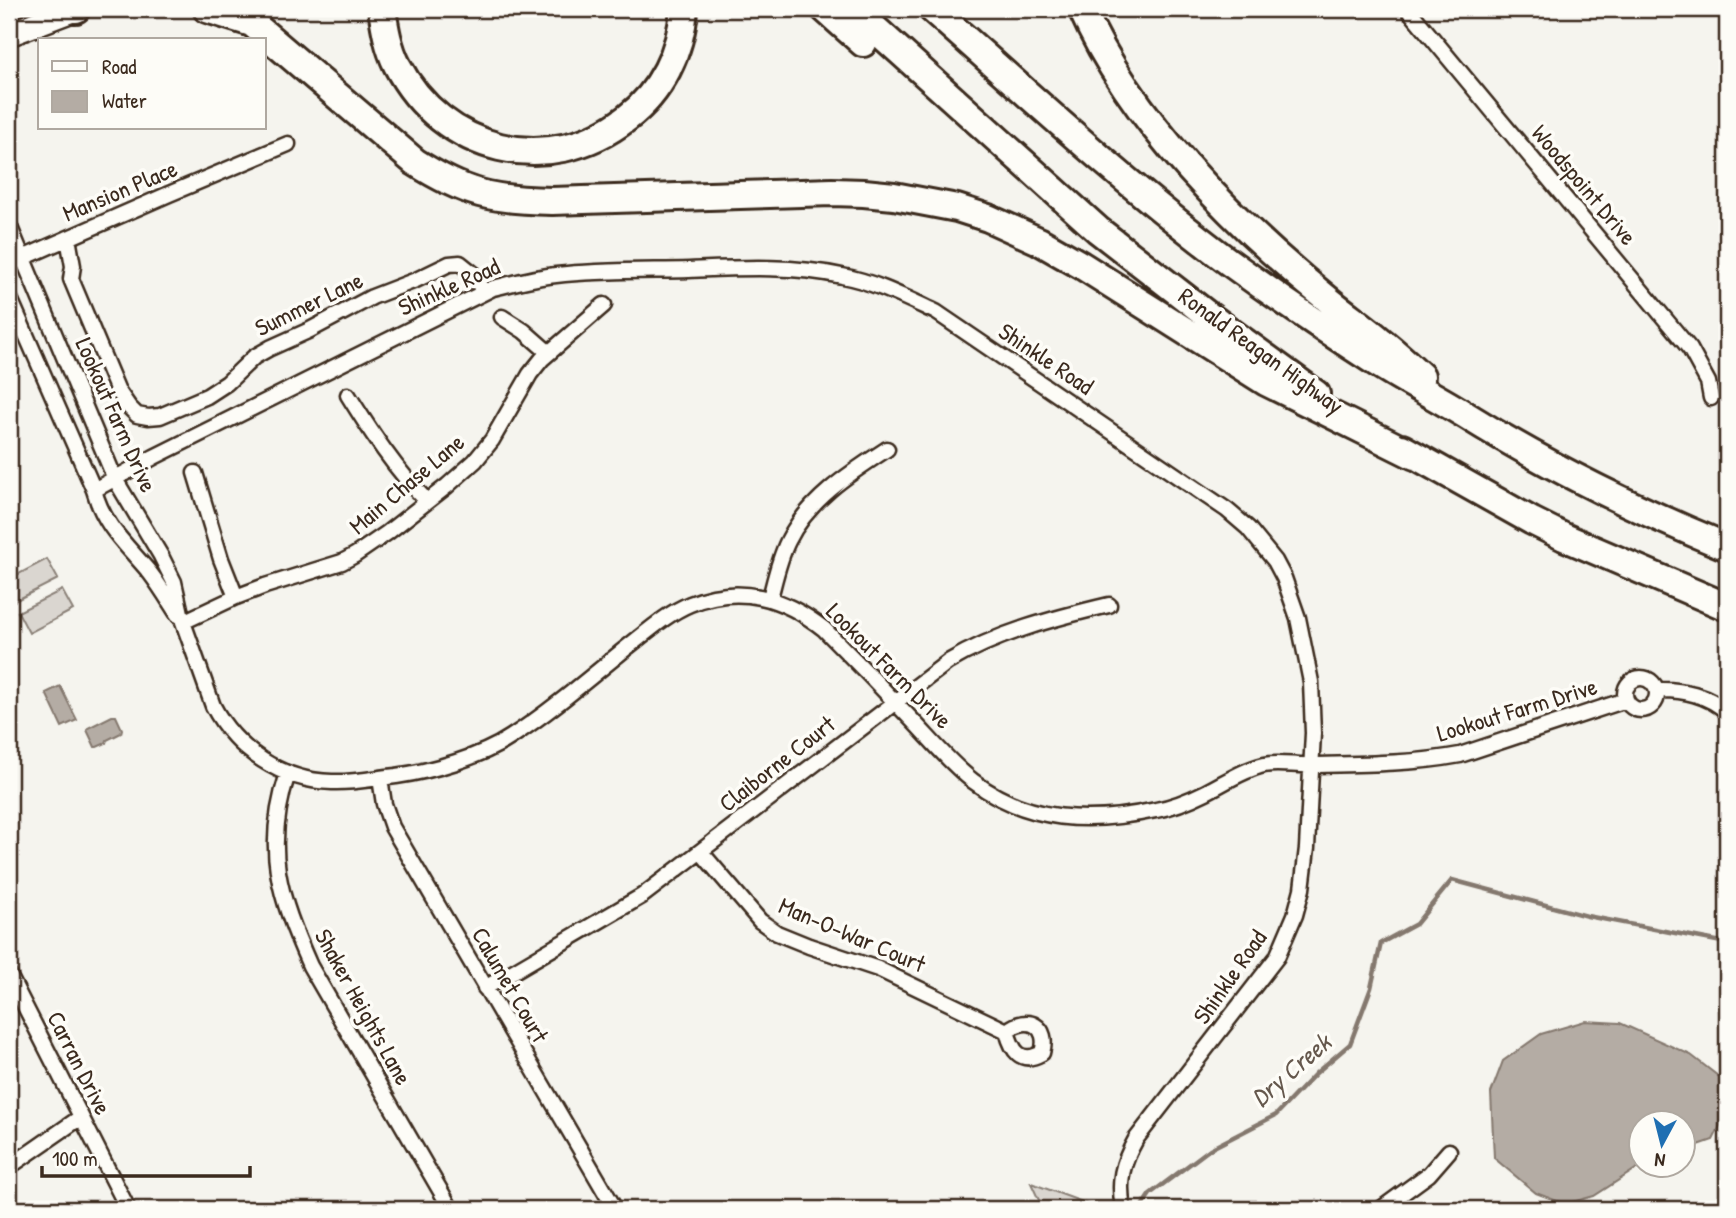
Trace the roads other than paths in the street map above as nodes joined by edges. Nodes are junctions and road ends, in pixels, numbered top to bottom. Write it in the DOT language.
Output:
graph roads {
  1 [pos="75,9"];
  2 [pos="207,9"];
  3 [pos="382,9"];
  4 [pos="684,9"];
  5 [pos="825,9"];
  6 [pos="853,9"];
  7 [pos="932,9"];
  8 [pos="1082,9"];
  9 [pos="1408,9"];
  10 [pos="244,16"];
  11 [pos="9,34"];
  12 [pos="985,130"];
  13 [pos="288,144"];
  14 [pos="9,225"];
  15 [pos="68,238"];
  16 [pos="23,257"];
  17 [pos="9,264"];
  18 [pos="483,293"];
  19 [pos="9,296"];
  20 [pos="604,305"];
  21 [pos="502,317"];
  22 [pos="549,353"];
  23 [pos="348,395"];
  24 [pos="1711,398"];
  25 [pos="1464,414"];
  26 [pos="887,449"];
  27 [pos="1415,456"];
  28 [pos="195,473"];
  29 [pos="115,479"];
  30 [pos="94,490"];
  31 [pos="427,501"];
  32 [pos="1727,547"];
  33 [pos="236,597"];
  34 [pos="770,598"];
  35 [pos="1110,605"];
  36 [pos="1727,607"];
  37 [pos="183,622"];
  38 [pos="1657,690"];
  39 [pos="1626,700"];
  40 [pos="895,702"];
  41 [pos="1727,712"];
  42 [pos="1312,765"];
  43 [pos="288,773"];
  44 [pos="380,778"];
  45 [pos="701,852"];
  46 [pos="9,975"];
  47 [pos="485,989"];
  48 [pos="1007,1031"];
  49 [pos="81,1118"];
  50 [pos="1449,1152"];
  51 [pos="9,1167"];
  52 [pos="128,1209"];
  53 [pos="451,1209"];
  54 [pos="615,1209"];
  55 [pos="1123,1209"];
  56 [pos="1381,1209"];
  1 -- 11 [label="main road"];
  2 -- 10 [label="highway"];
  3 -- 4 [label="highway"];
  5 -- 12 [label="highway"];
  6 -- 12 [label="highway, Ronald Reagan Highway"];
  7 -- 25 [label="highway"];
  8 -- 25 [label="highway"];
  9 -- 24 [label="street, Woodspoint Drive"];
  10 -- 27 [label="highway"];
  12 -- 27 [label="highway, Ronald Reagan Highway"];
  13 -- 15 [label="street, Mansion Place"];
  14 -- 16 [label="street, Lookout Farm Drive"];
  15 -- 16 [label="street, Mansion Place"];
  15 -- 18 [label="street, Summer Lane"];
  16 -- 17 [label="street, Mansion Place"];
  16 -- 29 [label="street, Lookout Farm Drive"];
  18 -- 29 [label="street, Shinkle Road"];
  18 -- 42 [label="street, Shinkle Road"];
  19 -- 30 [label="street, Lookout Farm Drive"];
  20 -- 22 [label="street, Main Chase Lane"];
  21 -- 22 [label="street"];
  22 -- 31 [label="street, Main Chase Lane"];
  23 -- 31 [label="street"];
  25 -- 32 [label="highway"];
  26 -- 34 [label="street"];
  27 -- 36 [label="highway, Ronald Reagan Highway"];
  28 -- 33 [label="street"];
  29 -- 30 [label="street, Shinkle Road"];
  29 -- 37 [label="street, Lookout Farm Drive"];
  30 -- 37 [label="street, Lookout Farm Drive"];
  31 -- 33 [label="street, Main Chase Lane"];
  33 -- 37 [label="street, Main Chase Lane"];
  34 -- 40 [label="street, Lookout Farm Drive"];
  34 -- 44 [label="street, Lookout Farm Drive"];
  35 -- 40 [label="street, Claiborne Court"];
  37 -- 43 [label="street, Lookout Farm Drive"];
  38 -- 39 [label="street, Lookout Farm Drive"];
  38 -- 39 [label="street, Lookout Farm Drive"];
  38 -- 41 [label="street, Lookout Farm Drive"];
  39 -- 42 [label="street, Lookout Farm Drive"];
  40 -- 42 [label="street, Lookout Farm Drive"];
  40 -- 45 [label="street, Claiborne Court"];
  42 -- 55 [label="street, Shinkle Road"];
  43 -- 44 [label="street, Lookout Farm Drive"];
  43 -- 53 [label="street, Shaker Heights Lane"];
  44 -- 47 [label="street, Calumet Court"];
  45 -- 47 [label="street, Claiborne Court"];
  45 -- 48 [label="street, Man-O-War Court"];
  46 -- 49 [label="street, Carran Drive"];
  47 -- 54 [label="street, Calumet Court"];
  49 -- 51 [label="street"];
  49 -- 52 [label="street, Carran Drive"];
  50 -- 56 [label="street"];
}
